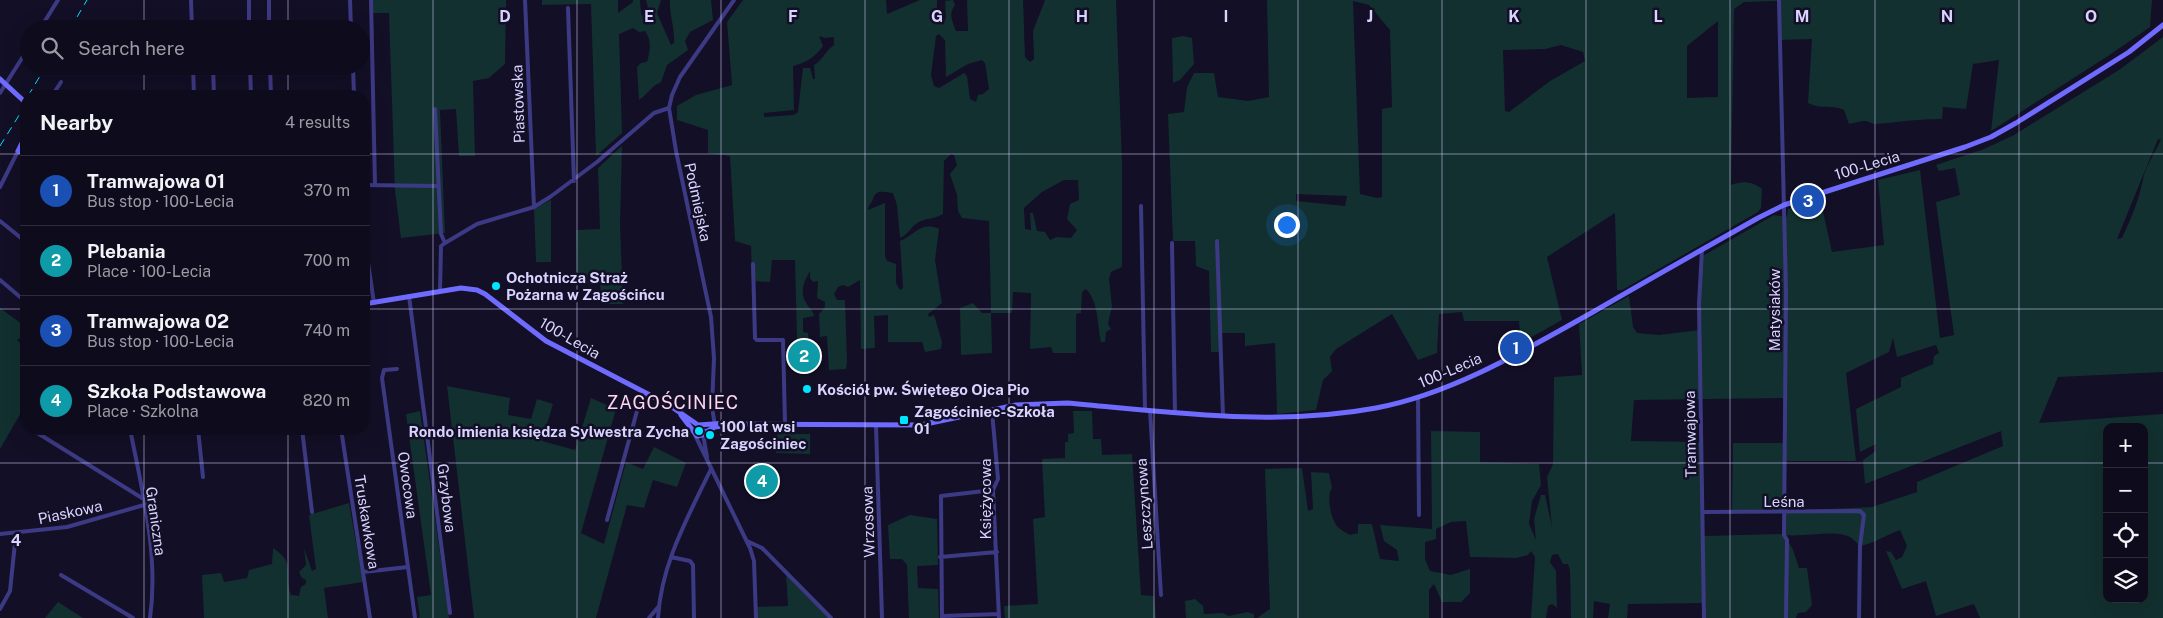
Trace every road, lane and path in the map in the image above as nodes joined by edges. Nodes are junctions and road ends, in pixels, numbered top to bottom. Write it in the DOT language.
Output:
graph roads {
  1 [pos="58,0"];
  2 [pos="191,0"];
  3 [pos="249,0"];
  4 [pos="269,0"];
  5 [pos="350,0"];
  6 [pos="371,0"];
  7 [pos="525,0"];
  8 [pos="734,0"];
  9 [pos="1779,1"];
  10 [pos="568,8"];
  11 [pos="46,20"];
  12 [pos="192,20"];
  13 [pos="249,20"];
  14 [pos="269,20"];
  15 [pos="351,20"];
  16 [pos="2163,25"];
  17 [pos="20,62"];
  18 [pos="193,75"];
  19 [pos="213,75"];
  20 [pos="250,75"];
  21 [pos="270,75"];
  22 [pos="353,75"];
  23 [pos="0,79"];
  24 [pos="61,82"];
  25 [pos="6,85"];
  26 [pos="56,90"];
  27 [pos="194,90"];
  28 [pos="214,90"];
  29 [pos="251,90"];
  30 [pos="271,90"];
  31 [pos="354,90"];
  32 [pos="0,93"];
  33 [pos="20,98"];
  34 [pos="669,108"];
  35 [pos="435,109"];
  36 [pos="18,151"];
  37 [pos="574,181"];
  38 [pos="370,185"];
  39 [pos="375,185"];
  40 [pos="438,186"];
  41 [pos="0,187"];
  42 [pos="1141,206"];
  43 [pos="1784,206"];
  44 [pos="534,207"];
  45 [pos="0,220"];
  46 [pos="20,237"];
  47 [pos="1217,241"];
  48 [pos="445,243"];
  49 [pos="1172,243"];
  50 [pos="1702,250"];
  51 [pos="753,264"];
  52 [pos="370,276"];
  53 [pos="0,280"];
  54 [pos="440,291"];
  55 [pos="409,296"];
  56 [pos="20,297"];
  57 [pos="370,303"];
  58 [pos="374,303"];
  59 [pos="397,369"];
  60 [pos="645,393"];
  61 [pos="1418,397"];
  62 [pos="1147,410"];
  63 [pos="677,411"];
  64 [pos="992,411"];
  65 [pos="1176,413"];
  66 [pos="1223,416"];
  67 [pos="785,424"];
  68 [pos="715,425"];
  69 [pos="700,426"];
  70 [pos="876,426"];
  71 [pos="694,433"];
  72 [pos="703,433"];
  73 [pos="41,435"];
  74 [pos="131,435"];
  75 [pos="199,435"];
  76 [pos="303,435"];
  77 [pos="342,435"];
  78 [pos="708,462"];
  79 [pos="711,469"];
  80 [pos="204,477"];
  81 [pos="993,490"];
  82 [pos="142,498"];
  83 [pos="144,505"];
  84 [pos="312,512"];
  85 [pos="1703,512"];
  86 [pos="1785,512"];
  87 [pos="1419,515"];
  88 [pos="607,520"];
  89 [pos="16,533"];
  90 [pos="0,534"];
  91 [pos="747,541"];
  92 [pos="997,552"];
  93 [pos="671,557"];
  94 [pos="940,557"];
  95 [pos="408,567"];
  96 [pos="363,572"];
  97 [pos="61,575"];
  98 [pos="1161,595"];
  99 [pos="659,606"];
  100 [pos="0,609"];
  101 [pos="450,613"];
  102 [pos="999,616"];
  103 [pos="942,617"];
  104 [pos="133,618"];
  105 [pos="150,618"];
  106 [pos="370,618"];
  107 [pos="414,618"];
  108 [pos="649,618"];
  109 [pos="658,618"];
  110 [pos="694,618"];
  111 [pos="756,618"];
  112 [pos="831,618"];
  113 [pos="882,618"];
  114 [pos="1704,618"];
  115 [pos="1786,618"];
  116 [pos="1859,618"];
  1 -- 11 [label="street"];
  2 -- 12 [label="street"];
  3 -- 13 [label="street"];
  4 -- 14 [label="street"];
  5 -- 15 [label="street"];
  6 -- 39 [label="street"];
  7 -- 44 [label="street, Piastowska"];
  8 -- 34 [label="street, Podmiejska"];
  9 -- 43 [label="street, Matysiaków"];
  10 -- 37 [label="street"];
  16 -- 43 [label="street, 100-Lecia"];
  17 -- 25 [label="street"];
  18 -- 27 [label="street"];
  19 -- 28 [label="street"];
  20 -- 29 [label="street"];
  21 -- 30 [label="street"];
  22 -- 31 [label="street"];
  23 -- 25 [label="street"];
  24 -- 26 [label="street"];
  25 -- 32 [label="street"];
  25 -- 33 [label="street"];
  34 -- 37 [label="street"];
  34 -- 68 [label="street, Podmiejska"];
  35 -- 40 [label="street"];
  36 -- 41 [label="street"];
  37 -- 44 [label="street"];
  38 -- 39 [label="street"];
  39 -- 40 [label="street"];
  40 -- 48 [label="street"];
  42 -- 62 [label="street, Leszczynowa"];
  43 -- 50 [label="street, 100-Lecia"];
  43 -- 86 [label="street, Matysiaków"];
  44 -- 48 [label="street"];
  45 -- 46 [label="street"];
  47 -- 66 [label="street"];
  48 -- 54 [label="street"];
  49 -- 65 [label="street"];
  50 -- 61 [label="street, 100-Lecia"];
  50 -- 85 [label="street, Tramwajowa"];
  51 -- 67 [label="street"];
  52 -- 58 [label="street"];
  53 -- 56 [label="street"];
  54 -- 55 [label="street, 100-Lecia"];
  54 -- 60 [label="street, 100-Lecia"];
  55 -- 58 [label="street, 100-Lecia"];
  55 -- 101 [label="street, Grzybowa"];
  57 -- 58 [label="street, 100-Lecia"];
  59 -- 95 [label="street, Owocowa"];
  60 -- 63 [label="street, 100-Lecia"];
  60 -- 88 [label="street"];
  61 -- 66 [label="street, 100-Lecia"];
  61 -- 87 [label="street"];
  62 -- 64 [label="street, 100-Lecia"];
  62 -- 65 [label="street, 100-Lecia"];
  62 -- 98 [label="street, Leszczynowa"];
  63 -- 69 [label="street, 100-Lecia"];
  63 -- 71 [label="street, 100-Lecia"];
  64 -- 70 [label="street, 100-Lecia"];
  64 -- 81 [label="street, Księżycowa"];
  65 -- 66 [label="street, 100-Lecia"];
  67 -- 68 [label="street, 100-Lecia"];
  67 -- 70 [label="street, 100-Lecia"];
  68 -- 69 [label="street, 100-Lecia"];
  68 -- 72 [label="street"];
  69 -- 71 [label="street"];
  69 -- 72 [label="street"];
  70 -- 113 [label="street, Wrzosowa"];
  71 -- 72 [label="street"];
  71 -- 78 [label="street"];
  72 -- 78 [label="street"];
  73 -- 82 [label="street"];
  74 -- 82 [label="street, Graniczna"];
  75 -- 80 [label="street"];
  76 -- 84 [label="street"];
  77 -- 96 [label="street, Truskawkowa"];
  78 -- 79 [label="street"];
  79 -- 91 [label="street"];
  79 -- 93 [label="street"];
  81 -- 92 [label="street, Księżycowa"];
  81 -- 94 [label="street"];
  82 -- 83 [label="street, Graniczna"];
  83 -- 89 [label="street, Piaskowa"];
  83 -- 105 [label="street, Graniczna"];
  85 -- 86 [label="street, Leśna"];
  85 -- 114 [label="street, Tramwajowa"];
  86 -- 115 [label="street, Matysiaków"];
  86 -- 116 [label="street, Leśna"];
  89 -- 90 [label="street, Piaskowa"];
  89 -- 100 [label="street"];
  91 -- 111 [label="street"];
  91 -- 112 [label="street"];
  92 -- 94 [label="street"];
  92 -- 102 [label="street, Księżycowa"];
  93 -- 99 [label="street"];
  93 -- 110 [label="street"];
  94 -- 103 [label="street"];
  95 -- 96 [label="street"];
  95 -- 107 [label="street, Owocowa"];
  96 -- 106 [label="street, Truskawkowa"];
  97 -- 104 [label="street"];
  99 -- 108 [label="street"];
  99 -- 109 [label="street"];
  102 -- 103 [label="street"];
}
